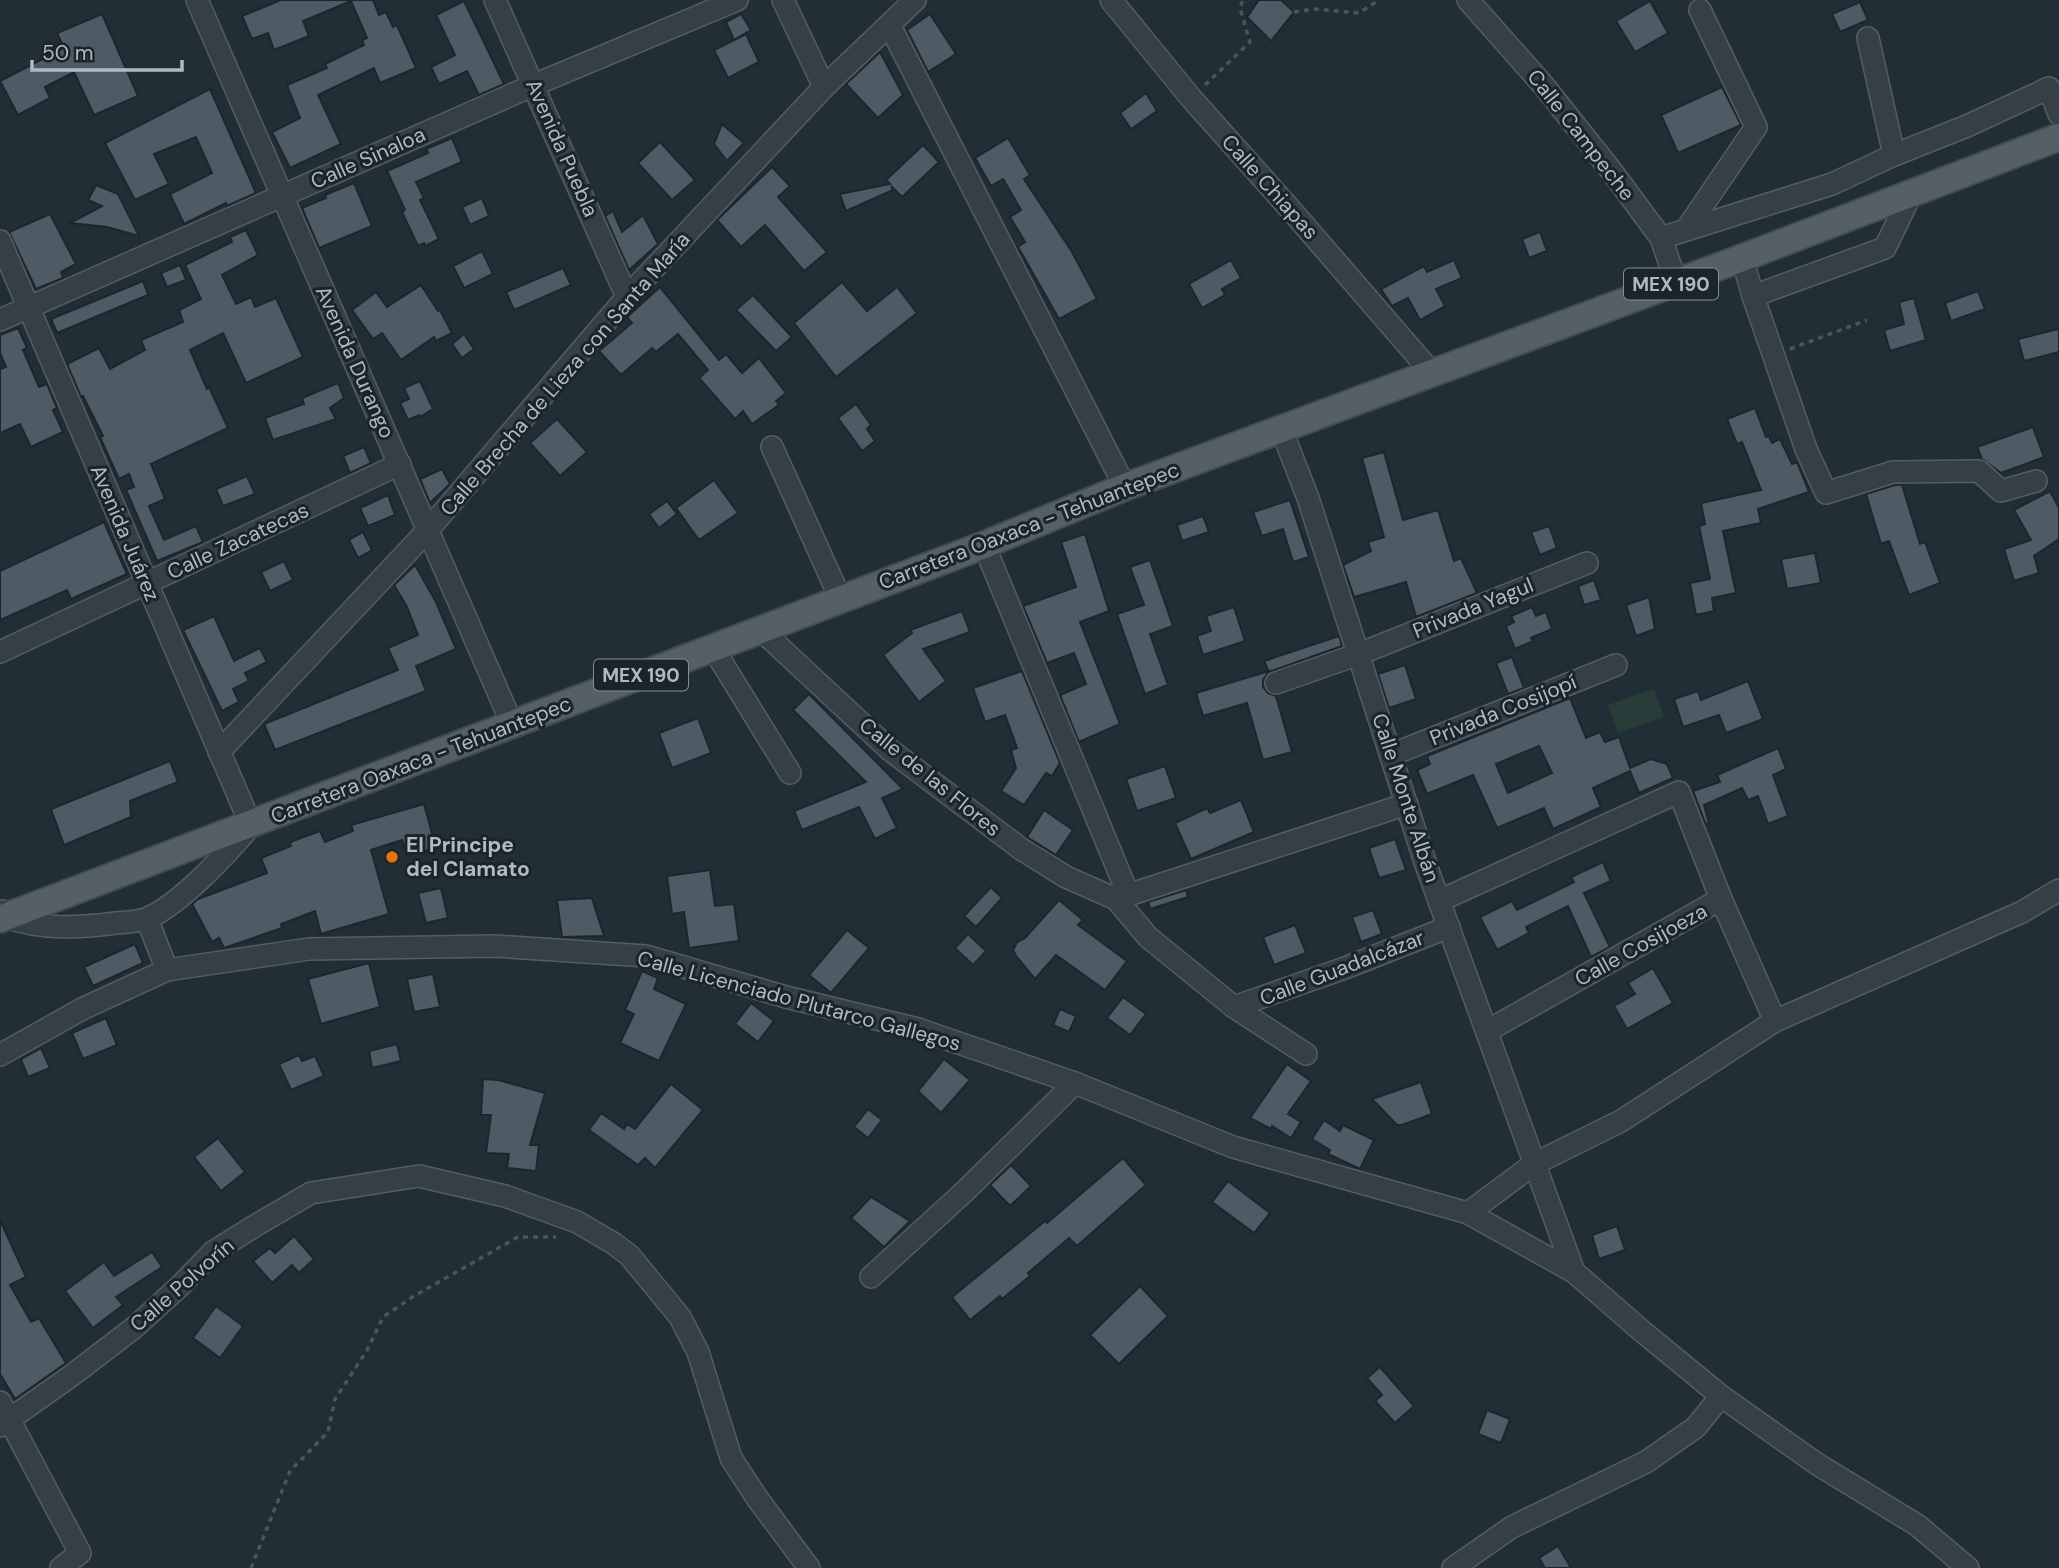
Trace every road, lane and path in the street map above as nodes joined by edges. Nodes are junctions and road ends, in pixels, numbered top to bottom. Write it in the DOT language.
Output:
graph roads {
  1 [pos="197,0"];
  2 [pos="495,0"];
  3 [pos="737,0"];
  4 [pos="783,0"];
  5 [pos="915,0"];
  6 [pos="1111,0"];
  7 [pos="1243,0"];
  8 [pos="1378,0"];
  9 [pos="1468,0"];
  10 [pos="1700,10"];
  11 [pos="1294,12"];
  12 [pos="890,26"];
  13 [pos="1868,38"];
  14 [pos="534,85"];
  15 [pos="824,87"];
  16 [pos="1191,98"];
  17 [pos="2059,114"];
  18 [pos="2059,136"];
  19 [pos="1894,155"];
  20 [pos="1912,192"];
  21 [pos="282,195"];
  22 [pos="1686,230"];
  23 [pos="1661,238"];
  24 [pos="0,241"];
  25 [pos="1742,258"];
  26 [pos="1676,282"];
  27 [pos="1753,296"];
  28 [pos="627,298"];
  29 [pos="29,308"];
  30 [pos="0,320"];
  31 [pos="1867,320"];
  32 [pos="1772,356"];
  33 [pos="1432,373"];
  34 [pos="1282,430"];
  35 [pos="772,447"];
  36 [pos="400,464"];
  37 [pos="2036,481"];
  38 [pos="1125,487"];
  39 [pos="428,530"];
  40 [pos="984,545"];
  41 [pos="1587,563"];
  42 [pos="147,584"];
  43 [pos="841,600"];
  44 [pos="761,630"];
  45 [pos="713,648"];
  46 [pos="0,652"];
  47 [pos="1359,654"];
  48 [pos="1616,665"];
  49 [pos="1276,684"];
  50 [pos="512,724"];
  51 [pos="219,752"];
  52 [pos="1391,755"];
  53 [pos="790,773"];
  54 [pos="1407,804"];
  55 [pos="251,825"];
  56 [pos="2059,890"];
  57 [pos="1122,897"];
  58 [pos="1721,899"];
  59 [pos="1439,901"];
  60 [pos="2,914"];
  61 [pos="147,919"];
  62 [pos="1449,927"];
  63 [pos="167,970"];
  64 [pos="1234,1006"];
  65 [pos="1775,1021"];
  66 [pos="1487,1031"];
  67 [pos="1306,1054"];
  68 [pos="0,1055"];
  69 [pos="1075,1083"];
  70 [pos="1535,1164"];
  71 [pos="1468,1213"];
  72 [pos="557,1237"];
  73 [pos="1574,1272"];
  74 [pos="871,1277"];
  75 [pos="1721,1395"];
  76 [pos="3,1417"];
  77 [pos="61,1568"];
  78 [pos="251,1568"];
  79 [pos="809,1568"];
  80 [pos="1453,1568"];
  81 [pos="1968,1568"];
  1 -- 21 [label="street, Avenida Durango"];
  2 -- 14 [label="street, Avenida Puebla"];
  3 -- 14 [label="street, Calle Sinaloa"];
  4 -- 15 [label="street"];
  5 -- 12 [label="street, Calle Brecha de Lieza con Santa María"];
  6 -- 16 [label="street, Calle Chiapas"];
  7 -- 16 [label="path"];
  8 -- 11 [label="path"];
  9 -- 23 [label="street, Calle Campeche"];
  10 -- 22 [label="street"];
  12 -- 15 [label="street, Calle Brecha de Lieza con Santa María"];
  12 -- 38 [label="street"];
  13 -- 19 [label="street"];
  14 -- 21 [label="street, Calle Sinaloa"];
  14 -- 28 [label="street, Avenida Puebla"];
  15 -- 28 [label="street, Calle Brecha de Lieza con Santa María"];
  16 -- 33 [label="street, Calle Chiapas"];
  17 -- 19 [label="street"];
  18 -- 20 [label="main road, Carretera Oaxaca - Tehuantepec / MEX 190"];
  19 -- 22 [label="street"];
  20 -- 25 [label="main road, Carretera Oaxaca - Tehuantepec / MEX 190"];
  20 -- 27 [label="street"];
  21 -- 29 [label="street, Calle Sinaloa"];
  21 -- 36 [label="street, Avenida Durango"];
  22 -- 23 [label="street"];
  23 -- 26 [label="street, Calle Campeche"];
  24 -- 29 [label="street, Avenida Juárez"];
  25 -- 26 [label="main road, Carretera Oaxaca - Tehuantepec / MEX 190"];
  25 -- 27 [label="street"];
  26 -- 33 [label="main road, Carretera Oaxaca - Tehuantepec / MEX 190"];
  27 -- 32 [label="street"];
  28 -- 39 [label="street, Calle Brecha de Lieza con Santa María"];
  29 -- 30 [label="street, Calle Sinaloa"];
  29 -- 42 [label="street, Avenida Juárez"];
  31 -- 32 [label="path"];
  32 -- 37 [label="street"];
  33 -- 34 [label="main road, Carretera Oaxaca - Tehuantepec / MEX 190"];
  34 -- 38 [label="main road, Carretera Oaxaca - Tehuantepec / MEX 190"];
  34 -- 47 [label="street, Calle Monte Albán"];
  35 -- 43 [label="street"];
  36 -- 39 [label="street, Avenida Durango"];
  36 -- 42 [label="street, Calle Zacatecas"];
  38 -- 40 [label="main road, Carretera Oaxaca - Tehuantepec / MEX 190"];
  39 -- 50 [label="street, Avenida Durango"];
  39 -- 51 [label="street, Calle Brecha de Lieza con Santa María"];
  40 -- 43 [label="main road, Carretera Oaxaca - Tehuantepec / MEX 190"];
  40 -- 57 [label="street, Calle de las Flores"];
  41 -- 47 [label="street, Privada Yagul"];
  42 -- 46 [label="street, Calle Zacatecas"];
  42 -- 51 [label="street, Avenida Juárez"];
  43 -- 44 [label="main road, Carretera Oaxaca - Tehuantepec / MEX 190"];
  44 -- 45 [label="main road, Carretera Oaxaca - Tehuantepec / MEX 190"];
  44 -- 57 [label="street, Calle de las Flores"];
  45 -- 50 [label="main road, Carretera Oaxaca - Tehuantepec / MEX 190"];
  45 -- 53 [label="street"];
  47 -- 49 [label="street, Privada Yagul"];
  47 -- 52 [label="street, Calle Monte Albán"];
  48 -- 52 [label="street, Privada Cosijopí"];
  50 -- 55 [label="main road, Carretera Oaxaca - Tehuantepec / MEX 190"];
  51 -- 55 [label="street, Avenida Juárez"];
  52 -- 54 [label="street, Calle Monte Albán"];
  54 -- 57 [label="street"];
  54 -- 59 [label="street, Calle Monte Albán"];
  55 -- 60 [label="main road, Carretera Oaxaca - Tehuantepec / MEX 190"];
  55 -- 61 [label="street"];
  56 -- 65 [label="street"];
  57 -- 64 [label="street, Calle de las Flores"];
  58 -- 59 [label="street, Calle Cosijoeza"];
  58 -- 65 [label="street"];
  58 -- 66 [label="street, Calle Cosijoeza"];
  59 -- 62 [label="street, Calle Monte Albán"];
  60 -- 61 [label="street"];
  61 -- 63 [label="street"];
  62 -- 64 [label="street, Calle Guadalcázar"];
  62 -- 66 [label="street, Calle Monte Albán"];
  63 -- 68 [label="street, Calle Licenciado Plutarco Gallegos"];
  63 -- 69 [label="street, Calle Licenciado Plutarco Gallegos"];
  64 -- 67 [label="street, Calle de las Flores"];
  65 -- 70 [label="street"];
  66 -- 70 [label="street, Calle Monte Albán"];
  69 -- 71 [label="street, Calle Licenciado Plutarco Gallegos"];
  69 -- 74 [label="street"];
  70 -- 71 [label="street"];
  70 -- 73 [label="street, Calle Monte Albán"];
  71 -- 73 [label="street, Calle Licenciado Plutarco Gallegos"];
  72 -- 78 [label="path"];
  73 -- 75 [label="street, Calle Licenciado Plutarco Gallegos"];
  75 -- 80 [label="street"];
  75 -- 81 [label="street, Calle Licenciado Plutarco Gallegos"];
  76 -- 77 [label="street"];
  76 -- 79 [label="street, Calle Polvorín"];
}
